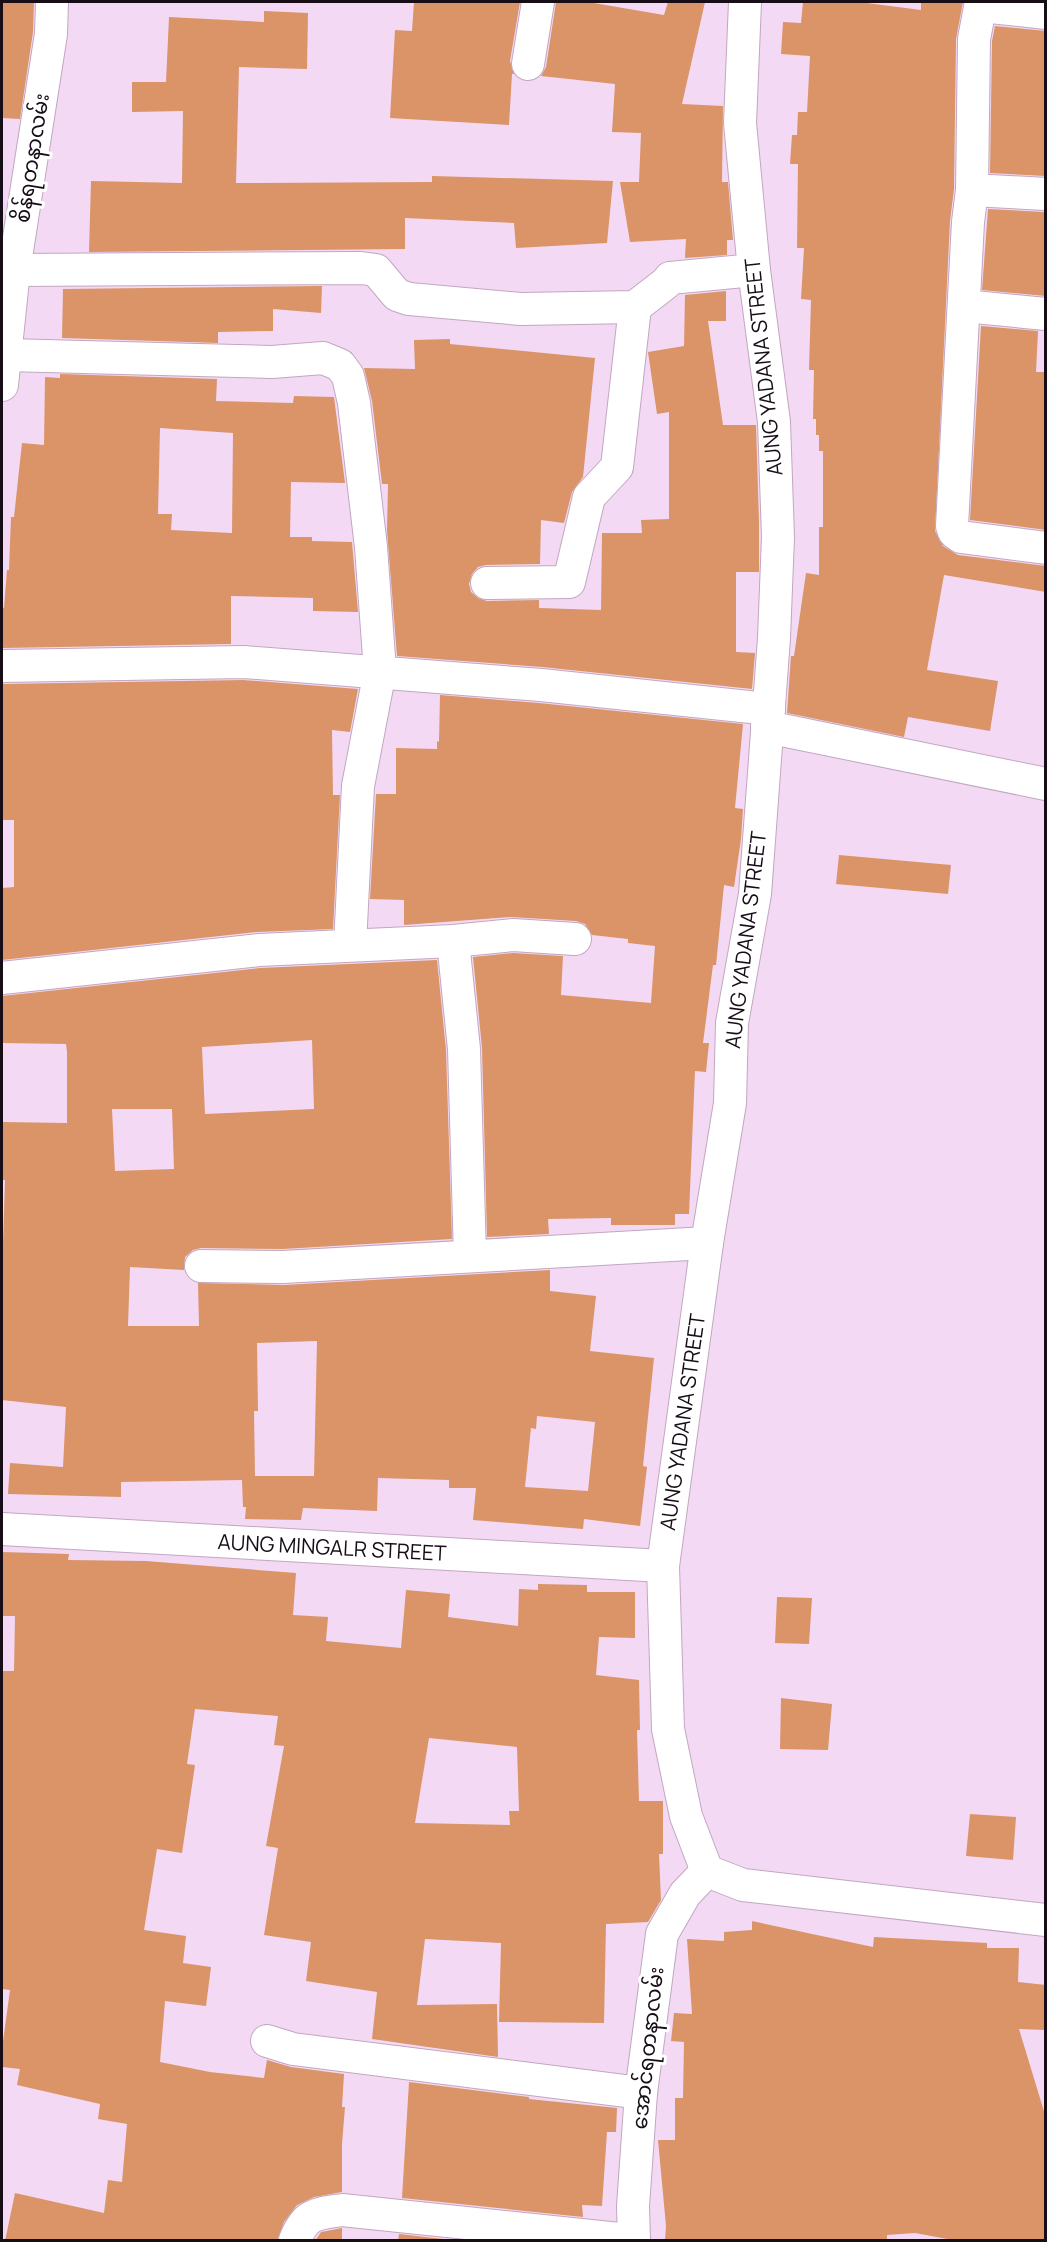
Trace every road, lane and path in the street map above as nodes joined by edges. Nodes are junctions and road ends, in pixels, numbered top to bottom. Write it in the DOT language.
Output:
graph roads {
  1 [pos="52,2"];
  2 [pos="538,2"];
  3 [pos="745,2"];
  4 [pos="981,4"];
  5 [pos="1046,13"];
  6 [pos="528,64"];
  7 [pos="15,183"];
  8 [pos="972,190"];
  9 [pos="1046,194"];
  10 [pos="14,270"];
  11 [pos="754,270"];
  12 [pos="964,306"];
  13 [pos="635,307"];
  14 [pos="1046,314"];
  15 [pos="6,355"];
  16 [pos="2,385"];
  17 [pos="1046,548"];
  18 [pos="487,583"];
  19 [pos="2,666"];
  20 [pos="380,671"];
  21 [pos="768,718"];
  22 [pos="1046,784"];
  23 [pos="575,939"];
  24 [pos="453,941"];
  25 [pos="350,945"];
  26 [pos="2,978"];
  27 [pos="707,1243"];
  28 [pos="470,1256"];
  29 [pos="201,1266"];
  30 [pos="2,1529"];
  31 [pos="663,1566"];
  32 [pos="706,1871"];
  33 [pos="1046,1920"];
  34 [pos="267,2041"];
  35 [pos="641,2093"];
  36 [pos="295,2241"];
  37 [pos="629,2241"];
  38 [pos="634,2241"];
  1 -- 7 [label="street, စိန်ရတနာလမ်း"];
  2 -- 6 [label="street"];
  3 -- 11 [label="street, AUNG YADANA STREET"];
  4 -- 5 [label="street"];
  4 -- 8 [label="street"];
  7 -- 10 [label="street, စိန်ရတနာလမ်း"];
  8 -- 9 [label="street"];
  8 -- 12 [label="street"];
  10 -- 13 [label="street"];
  10 -- 15 [label="street, စိန်ရတနာလမ်း"];
  11 -- 13 [label="street"];
  11 -- 21 [label="street, AUNG YADANA STREET"];
  12 -- 14 [label="street"];
  12 -- 17 [label="street"];
  13 -- 18 [label="street"];
  15 -- 16 [label="street, စိန်ရတနာလမ်း"];
  15 -- 20 [label="street"];
  19 -- 20 [label="street"];
  20 -- 21 [label="street"];
  20 -- 25 [label="street"];
  21 -- 22 [label="street"];
  21 -- 27 [label="street, AUNG YADANA STREET"];
  23 -- 24 [label="street"];
  24 -- 25 [label="street"];
  24 -- 28 [label="street"];
  25 -- 26 [label="street"];
  27 -- 28 [label="street"];
  27 -- 31 [label="street, AUNG YADANA STREET"];
  28 -- 29 [label="street"];
  30 -- 31 [label="street, AUNG MINGALR STREET"];
  31 -- 32 [label="street, AUNG YADANA STREET"];
  32 -- 33 [label="street"];
  32 -- 35 [label="street, အောင်ရတနာလမ်း"];
  34 -- 35 [label="street"];
  35 -- 38 [label="street, အောင်ရတနာလမ်း"];
  36 -- 37 [label="street"];
}
